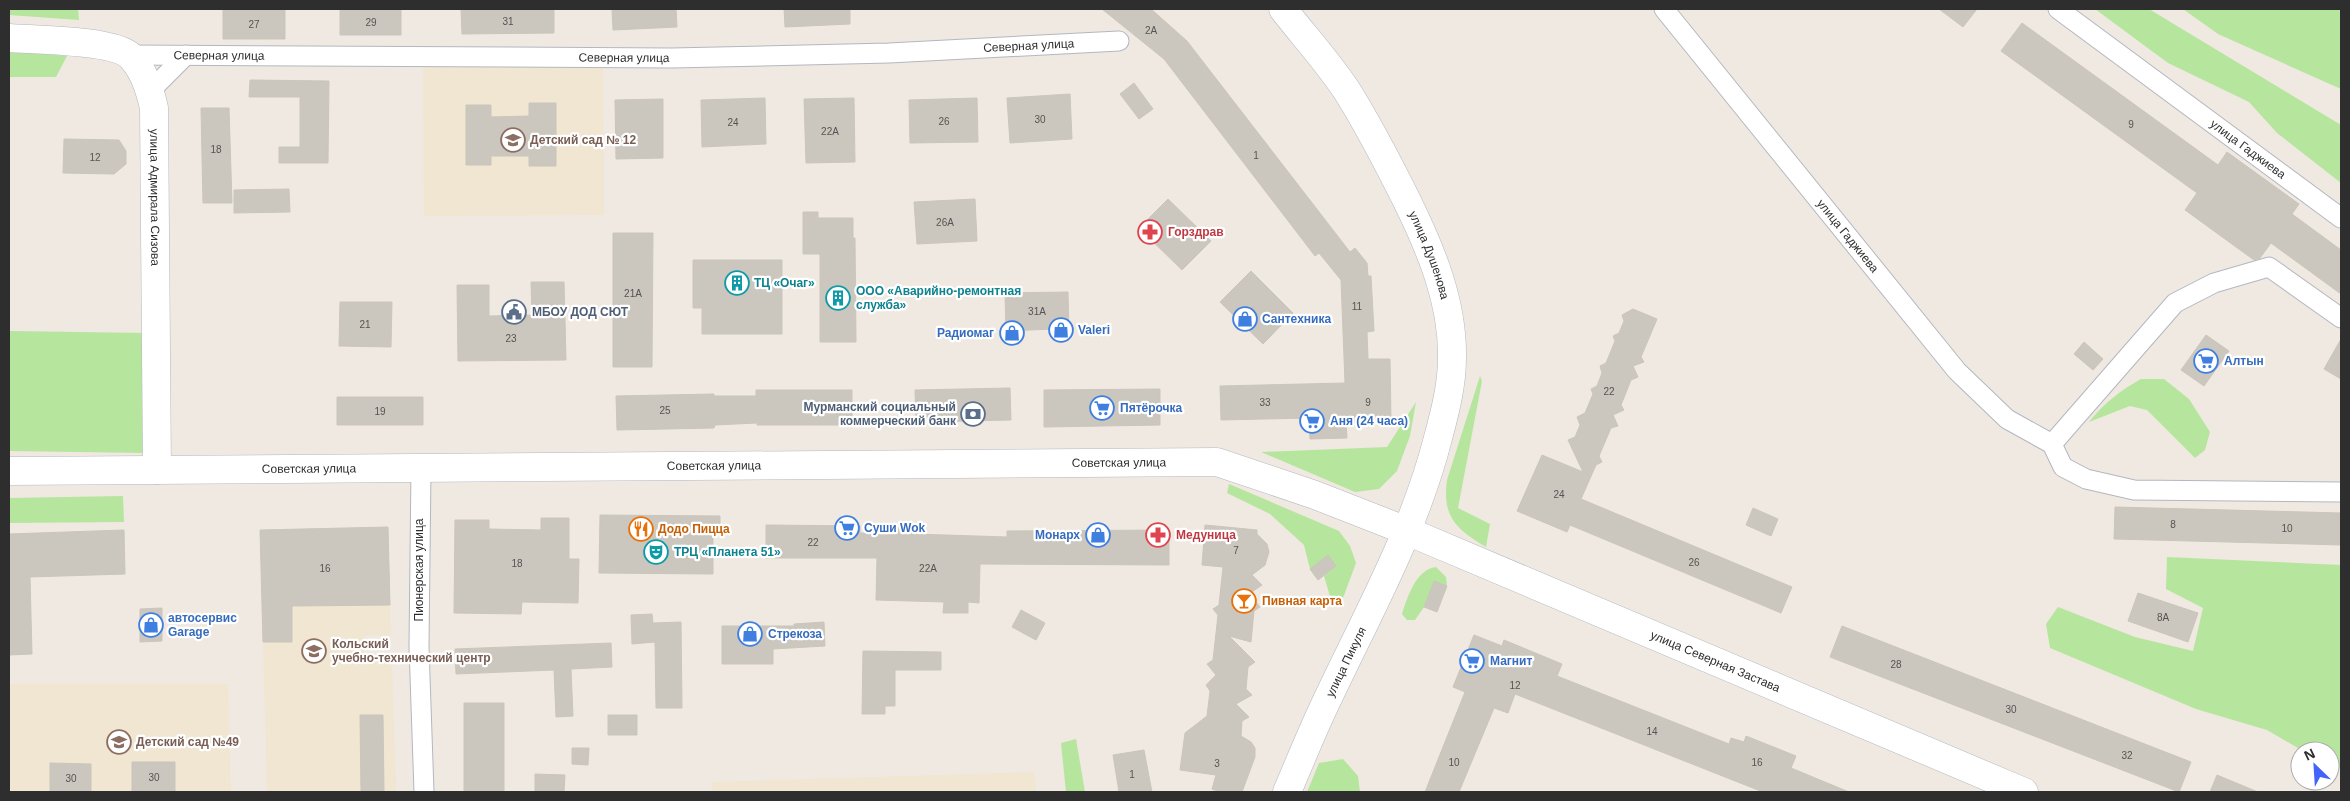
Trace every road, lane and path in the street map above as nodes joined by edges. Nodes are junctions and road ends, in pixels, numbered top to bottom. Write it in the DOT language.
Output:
graph roads {
  1 [pos="1283,9"];
  2 [pos="1664,9"];
  3 [pos="2058,9"];
  4 [pos="9,38"];
  5 [pos="1119,41"];
  6 [pos="129,55"];
  7 [pos="186,56"];
  8 [pos="150,91"];
  9 [pos="2341,218"];
  10 [pos="2341,318"];
  11 [pos="2052,444"];
  12 [pos="421,468"];
  13 [pos="157,470"];
  14 [pos="9,471"];
  15 [pos="2341,492"];
  16 [pos="1407,531"];
  17 [pos="424,792"];
  18 [pos="1287,792"];
  19 [pos="2024,792"];
  1 -- 16 [label="street, улица Душенова"];
  2 -- 11 [label="street, улица Гаджиева"];
  3 -- 9 [label="street, улица Гаджиева"];
  4 -- 6 [label="street"];
  5 -- 7 [label="street, Северная улица"];
  6 -- 7 [label="street, Северная улица"];
  6 -- 8 [label="street, улица Адмирала Сизова"];
  7 -- 8 [label="street"];
  8 -- 13 [label="street, улица Адмирала Сизова"];
  10 -- 11 [label="street"];
  11 -- 15 [label="street"];
  12 -- 13 [label="street, Советская улица"];
  12 -- 16 [label="street, Советская улица"];
  12 -- 17 [label="street, Пионерская улица"];
  13 -- 14 [label="street, Советская улица"];
  16 -- 18 [label="street, улица Пикуля"];
  16 -- 19 [label="street, улица Северная Застава"];
}
